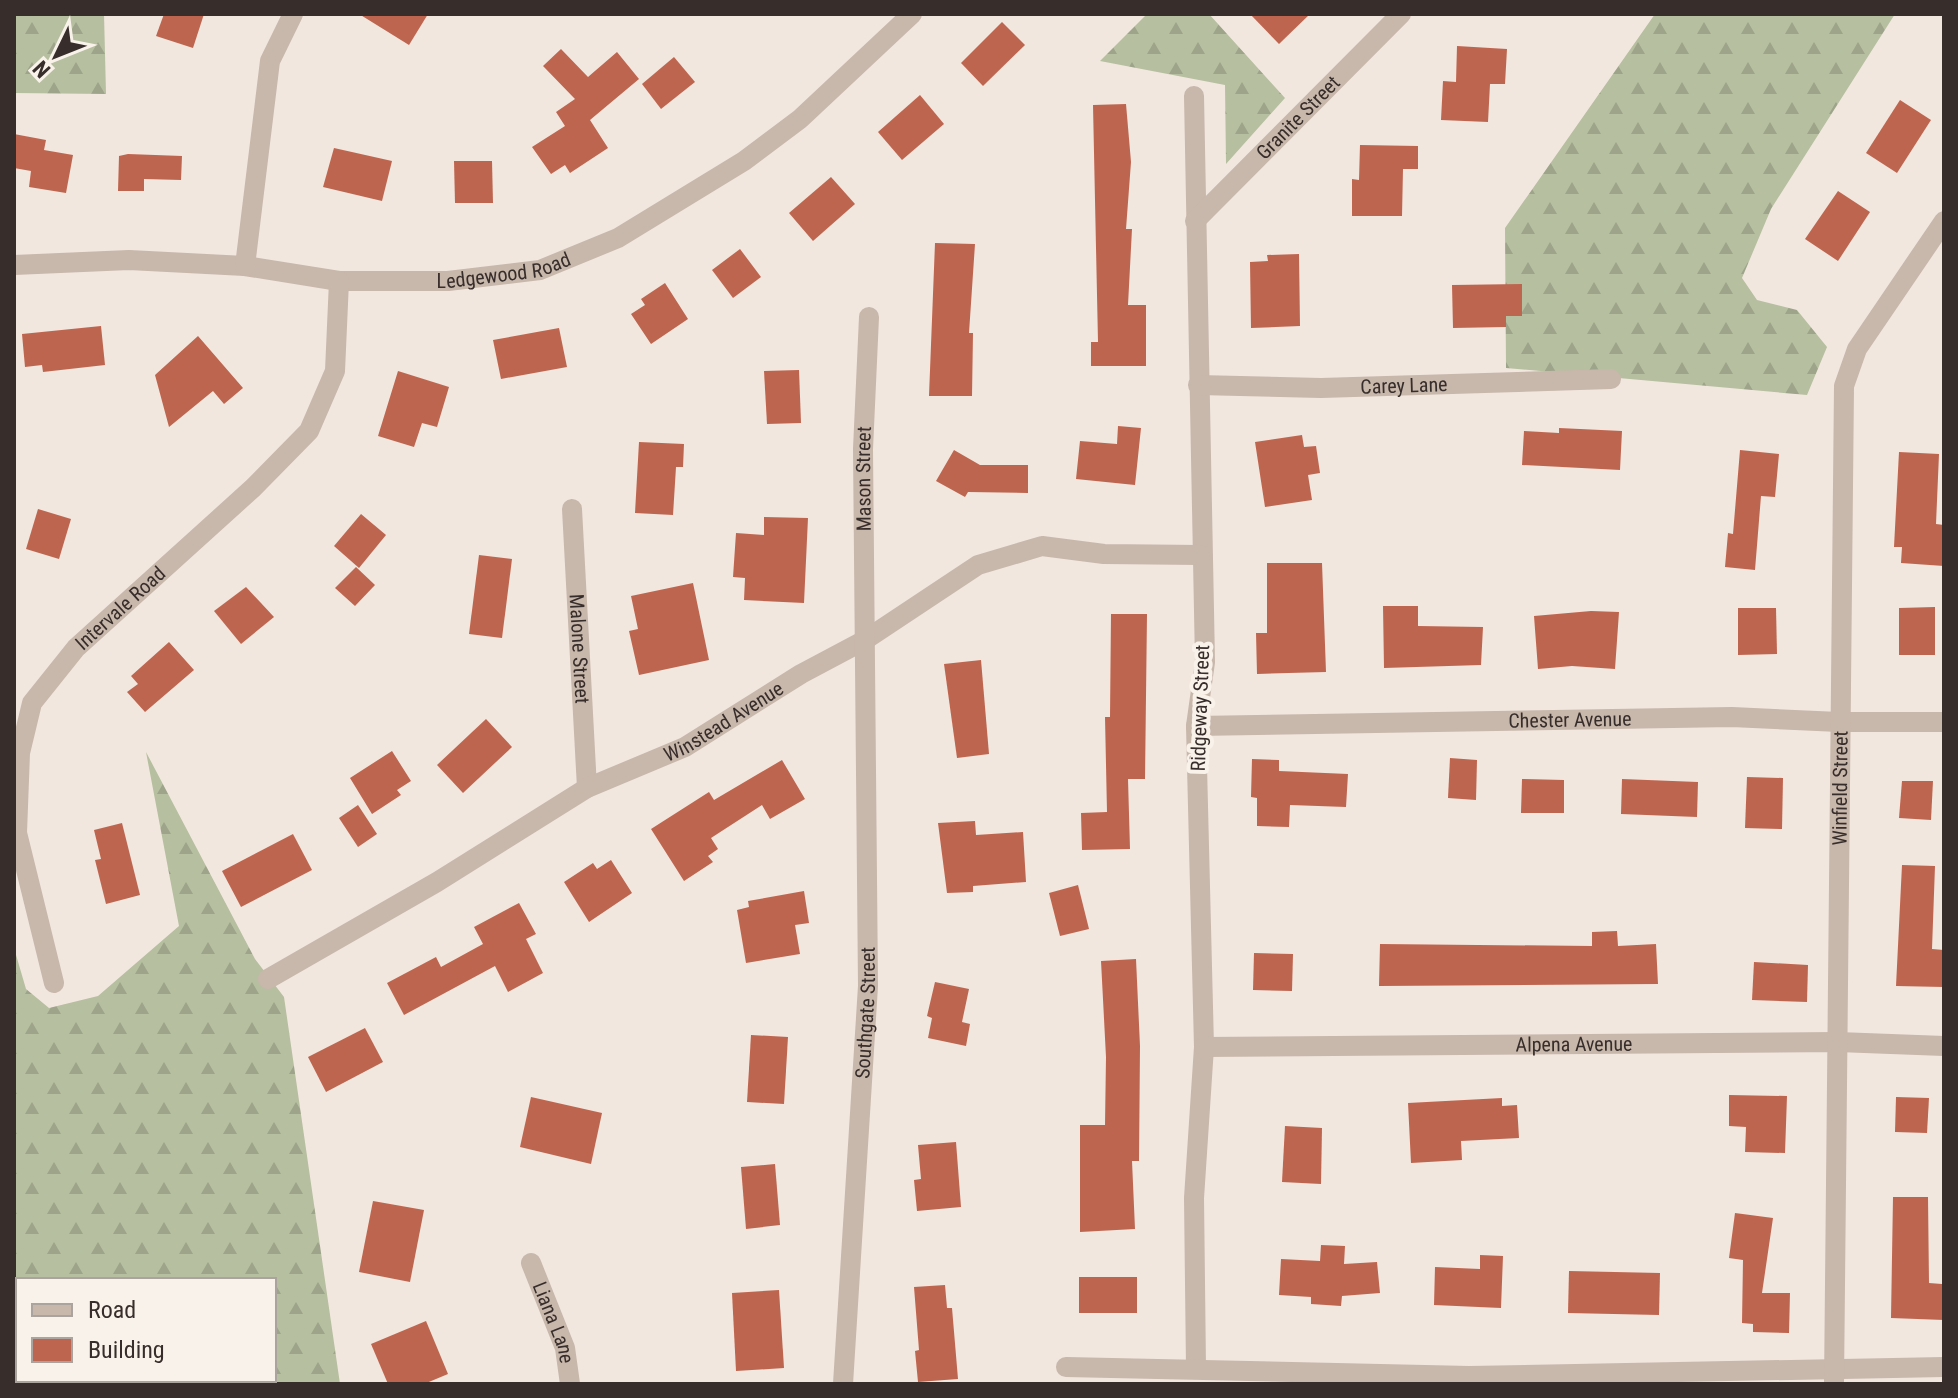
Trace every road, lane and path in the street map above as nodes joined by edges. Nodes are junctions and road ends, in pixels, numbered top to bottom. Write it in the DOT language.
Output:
graph roads {
  1 [pos="293,14"];
  2 [pos="912,14"];
  3 [pos="1401,14"];
  4 [pos="1194,96"];
  5 [pos="1195,221"];
  6 [pos="1944,221"];
  7 [pos="14,265"];
  8 [pos="245,266"];
  9 [pos="339,281"];
  10 [pos="869,317"];
  11 [pos="1611,379"];
  12 [pos="1198,385"];
  13 [pos="572,509"];
  14 [pos="1200,555"];
  15 [pos="865,640"];
  16 [pos="1839,722"];
  17 [pos="1944,722"];
  18 [pos="1196,726"];
  19 [pos="587,788"];
  20 [pos="268,979"];
  21 [pos="54,983"];
  22 [pos="1838,1042"];
  23 [pos="1944,1046"];
  24 [pos="1204,1047"];
  25 [pos="531,1263"];
  26 [pos="1066,1367"];
  27 [pos="1944,1367"];
  28 [pos="1196,1368"];
  29 [pos="1834,1375"];
  30 [pos="1469,1380"];
  31 [pos="570,1384"];
  32 [pos="843,1384"];
  1 -- 8 [label="street"];
  2 -- 9 [label="street, Ledgewood Road"];
  3 -- 5 [label="street, Granite Street"];
  4 -- 5 [label="street, Ridgeway Street"];
  5 -- 12 [label="street, Ridgeway Street"];
  6 -- 16 [label="street, Winfield Street"];
  7 -- 8 [label="street, Ledgewood Road"];
  8 -- 9 [label="street, Ledgewood Road"];
  9 -- 21 [label="street, Intervale Road"];
  10 -- 15 [label="street, Mason Street"];
  11 -- 12 [label="street, Carey Lane"];
  12 -- 14 [label="street, Ridgeway Street"];
  13 -- 19 [label="street, Malone Street"];
  14 -- 15 [label="street, Winstead Avenue"];
  14 -- 18 [label="street, Ridgeway Street"];
  15 -- 19 [label="street, Winstead Avenue"];
  15 -- 32 [label="street, Southgate Street"];
  16 -- 17 [label="street, Chester Avenue"];
  16 -- 18 [label="street, Chester Avenue"];
  16 -- 22 [label="street, Winfield Street"];
  18 -- 24 [label="street, Ridgeway Street"];
  19 -- 20 [label="street, Winstead Avenue"];
  22 -- 23 [label="street, Alpena Avenue"];
  22 -- 24 [label="street, Alpena Avenue"];
  22 -- 29 [label="street, Winfield Street"];
  24 -- 28 [label="street, Ridgeway Street"];
  25 -- 31 [label="street, Liana Lane"];
  26 -- 28 [label="street"];
  27 -- 29 [label="street"];
  28 -- 30 [label="street"];
  29 -- 30 [label="street"];
}
